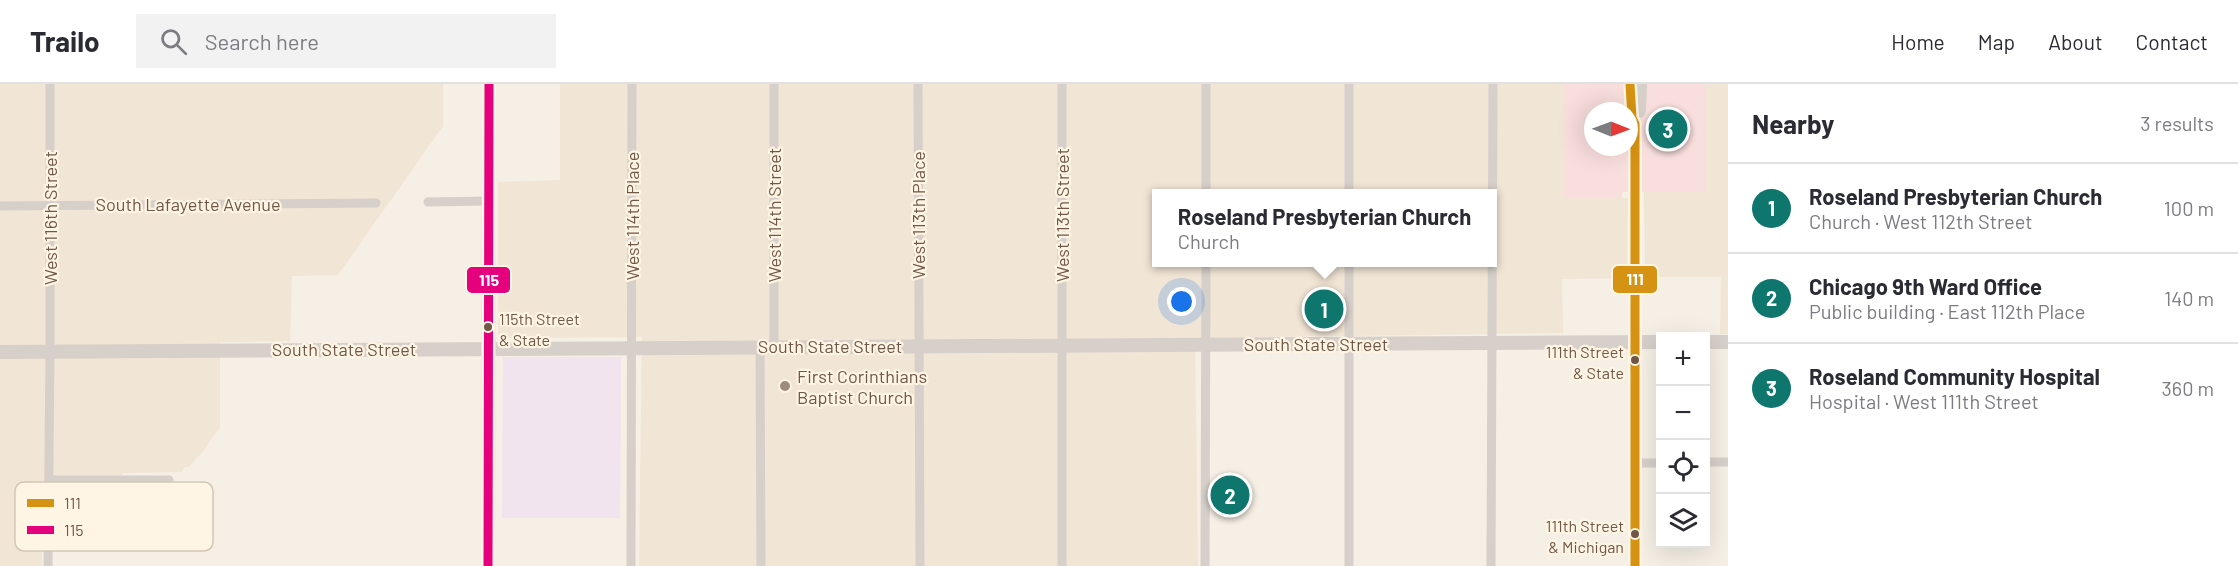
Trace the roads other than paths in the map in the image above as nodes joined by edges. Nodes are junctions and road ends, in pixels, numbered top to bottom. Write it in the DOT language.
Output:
graph roads {
  1 [pos="50,84"];
  2 [pos="489,84"];
  3 [pos="632,84"];
  4 [pos="774,84"];
  5 [pos="918,84"];
  6 [pos="1062,84"];
  7 [pos="1206,84"];
  8 [pos="1349,84"];
  9 [pos="1493,84"];
  10 [pos="1630,84"];
  11 [pos="1640,84"];
  12 [pos="1631,102"];
  13 [pos="1638,116"];
  14 [pos="1635,156"];
  15 [pos="1206,189"];
  16 [pos="1349,189"];
  17 [pos="1493,189"];
  18 [pos="489,201"];
  19 [pos="428,202"];
  20 [pos="376,203"];
  21 [pos="0,206"];
  22 [pos="50,206"];
  23 [pos="1206,267"];
  24 [pos="1349,267"];
  25 [pos="1492,267"];
  26 [pos="1635,342"];
  27 [pos="1656,342"];
  28 [pos="1710,342"];
  29 [pos="1728,342"];
  30 [pos="1492,343"];
  31 [pos="1206,344"];
  32 [pos="1349,344"];
  33 [pos="1062,345"];
  34 [pos="919,346"];
  35 [pos="632,347"];
  36 [pos="767,347"];
  37 [pos="489,348"];
  38 [pos="50,351"];
  39 [pos="0,352"];
  40 [pos="1710,462"];
  41 [pos="1728,462"];
  42 [pos="1635,463"];
  43 [pos="1656,463"];
  44 [pos="49,480"];
  45 [pos="169,480"];
  46 [pos="48,551"];
  47 [pos="48,566"];
  48 [pos="488,566"];
  49 [pos="631,566"];
  50 [pos="761,566"];
  51 [pos="920,566"];
  52 [pos="1062,566"];
  53 [pos="1205,566"];
  54 [pos="1348,566"];
  55 [pos="1491,566"];
  56 [pos="1635,566"];
  1 -- 22 [label="street, West 116th Street"];
  2 -- 18 [label="street"];
  3 -- 35 [label="street, West 114th Place"];
  4 -- 36 [label="street, West 114th Street"];
  5 -- 34 [label="street, West 113th Place"];
  6 -- 33 [label="street, West 113th Street"];
  7 -- 15 [label="street"];
  8 -- 16 [label="street"];
  9 -- 17 [label="street"];
  10 -- 12 [label="street"];
  11 -- 13 [label="street"];
  14 -- 26 [label="street"];
  18 -- 19 [label="street"];
  18 -- 37 [label="street"];
  20 -- 22 [label="street, South Lafayette Avenue"];
  21 -- 22 [label="street, South Lafayette Avenue"];
  22 -- 38 [label="street, West 116th Street"];
  23 -- 31 [label="street"];
  24 -- 32 [label="street"];
  25 -- 30 [label="street"];
  26 -- 27 [label="street, South State Street"];
  26 -- 30 [label="street, South State Street"];
  26 -- 42 [label="street"];
  28 -- 29 [label="street"];
  30 -- 32 [label="street, South State Street"];
  30 -- 55 [label="street"];
  31 -- 32 [label="street, South State Street"];
  31 -- 33 [label="street, South State Street"];
  31 -- 53 [label="street"];
  32 -- 54 [label="street"];
  33 -- 34 [label="street, South State Street"];
  33 -- 52 [label="street, West 113th Street"];
  34 -- 36 [label="street, South State Street"];
  34 -- 51 [label="street, West 113th Place"];
  35 -- 36 [label="street, South State Street"];
  35 -- 37 [label="street, South State Street"];
  35 -- 49 [label="street, West 114th Place"];
  36 -- 50 [label="street, West 114th Street"];
  37 -- 38 [label="street, South State Street"];
  37 -- 48 [label="street"];
  38 -- 39 [label="street, South State Street"];
  38 -- 44 [label="street, West 116th Street"];
  40 -- 41 [label="street"];
  42 -- 43 [label="street"];
  42 -- 56 [label="street"];
  44 -- 45 [label="street"];
  46 -- 47 [label="street, West 116th Street"];
}
